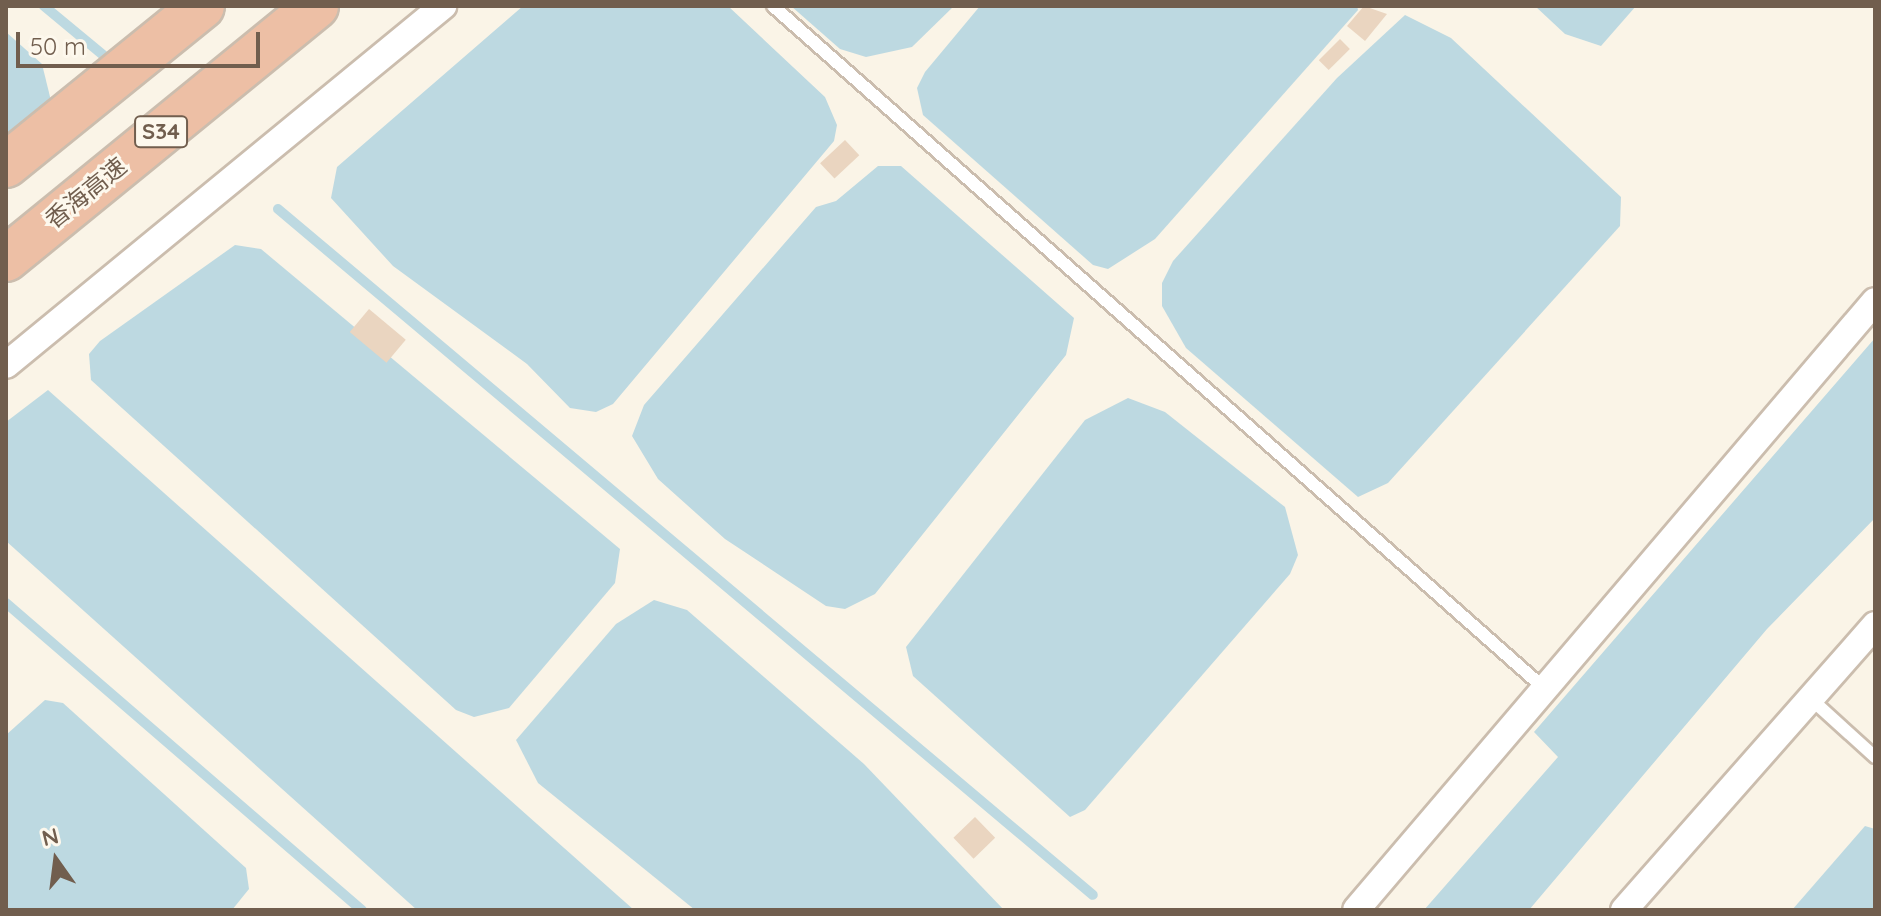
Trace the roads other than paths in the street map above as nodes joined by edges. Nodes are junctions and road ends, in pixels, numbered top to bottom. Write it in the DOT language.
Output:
graph roads {
  1 [pos="202,6"];
  2 [pos="316,6"];
  3 [pos="443,6"];
  4 [pos="773,6"];
  5 [pos="6,165"];
  6 [pos="6,259"];
  7 [pos="1875,301"];
  8 [pos="6,365"];
  9 [pos="1875,625"];
  10 [pos="1546,690"];
  11 [pos="1810,698"];
  12 [pos="1875,757"];
  13 [pos="1356,910"];
  14 [pos="1624,910"];
  1 -- 5 [label="highway"];
  2 -- 6 [label="highway, 香海高速 / S34"];
  3 -- 8 [label="street"];
  4 -- 10 [label="lane"];
  7 -- 10 [label="street"];
  9 -- 11 [label="street"];
  10 -- 13 [label="street"];
  11 -- 12 [label="lane"];
  11 -- 14 [label="street"];
}
